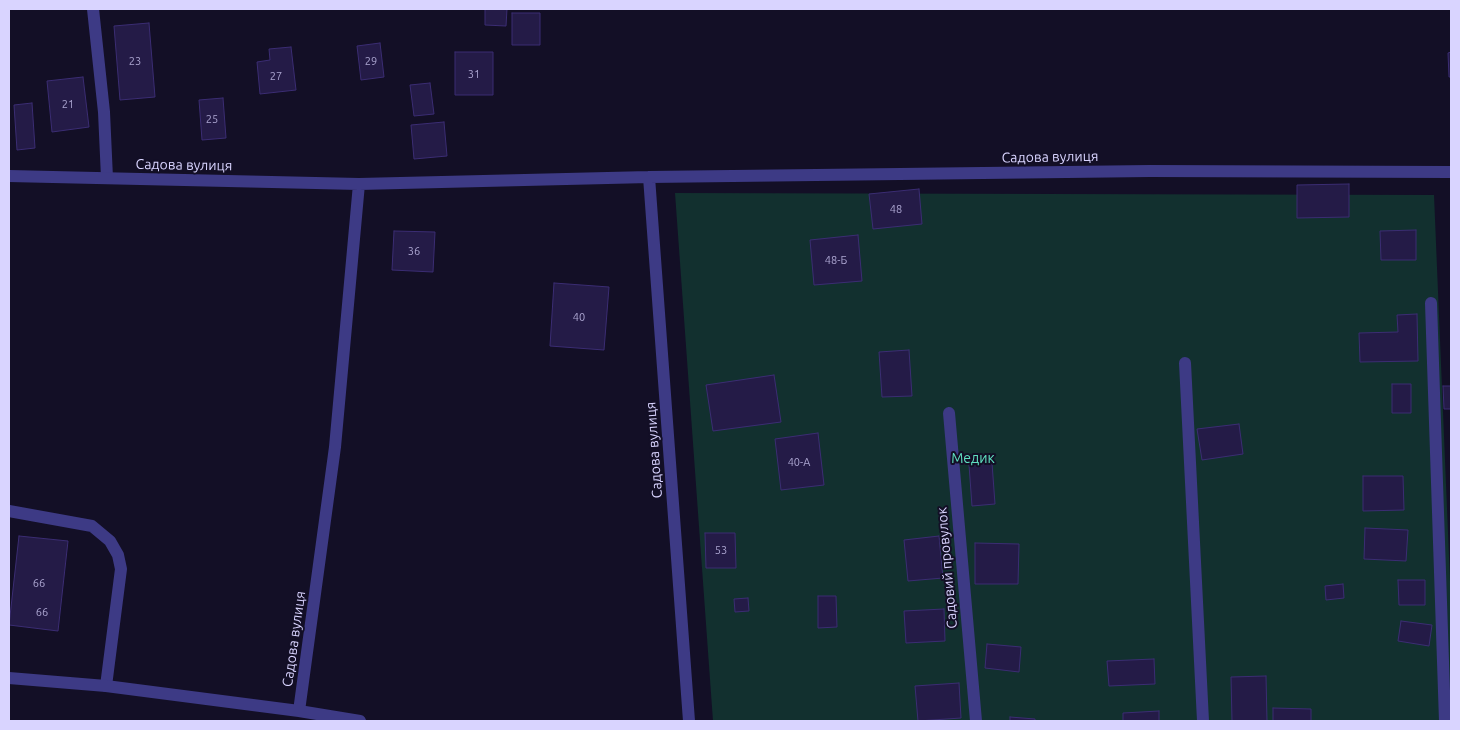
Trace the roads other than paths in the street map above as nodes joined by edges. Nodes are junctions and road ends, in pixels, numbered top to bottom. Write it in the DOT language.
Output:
graph roads {
  1 [pos="93,9"];
  2 [pos="1451,172"];
  3 [pos="9,176"];
  4 [pos="649,177"];
  5 [pos="107,178"];
  6 [pos="359,184"];
  7 [pos="1431,303"];
  8 [pos="1185,363"];
  9 [pos="949,413"];
  10 [pos="9,511"];
  11 [pos="1447,661"];
  12 [pos="9,678"];
  13 [pos="106,686"];
  14 [pos="299,711"];
  15 [pos="360,721"];
  16 [pos="689,721"];
  17 [pos="976,721"];
  18 [pos="1203,721"];
  19 [pos="1445,721"];
  1 -- 5 [label="street"];
  2 -- 4 [label="street, Садова вулиця"];
  3 -- 5 [label="street, Садова вулиця"];
  4 -- 6 [label="street, Садова вулиця"];
  4 -- 16 [label="street, Садова вулиця"];
  5 -- 6 [label="street, Садова вулиця"];
  6 -- 14 [label="street, Садова вулиця"];
  7 -- 11 [label="street"];
  8 -- 18 [label="street"];
  9 -- 17 [label="street, Садовий провулок"];
  10 -- 13 [label="street"];
  11 -- 19 [label="street"];
  12 -- 13 [label="street"];
  13 -- 14 [label="street"];
  14 -- 15 [label="street"];
}
